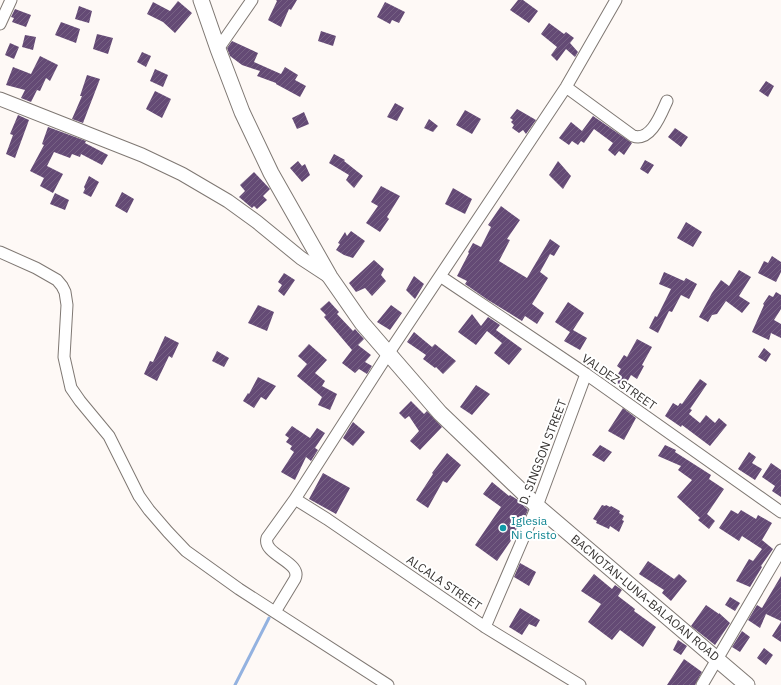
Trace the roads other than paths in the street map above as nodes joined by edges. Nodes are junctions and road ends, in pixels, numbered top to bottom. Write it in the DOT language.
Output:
graph roads {
  1 [pos="10,0"];
  2 [pos="201,0"];
  3 [pos="252,0"];
  4 [pos="616,0"];
  5 [pos="0,24"];
  6 [pos="218,49"];
  7 [pos="566,86"];
  8 [pos="0,99"];
  9 [pos="667,101"];
  10 [pos="0,252"];
  11 [pos="440,276"];
  12 [pos="330,277"];
  13 [pos="388,354"];
  14 [pos="586,374"];
  15 [pos="295,499"];
  16 [pos="537,506"];
  17 [pos="781,512"];
  18 [pos="781,550"];
  19 [pos="275,612"];
  20 [pos="485,626"];
  21 [pos="716,659"];
  22 [pos="388,685"];
  23 [pos="580,685"];
  24 [pos="702,685"];
  25 [pos="747,685"];
  1 -- 5 [label="street"];
  2 -- 6 [label="main road, BACNOTAN-LUNA-BALAOAN ROAD"];
  3 -- 6 [label="street"];
  4 -- 7 [label="street"];
  6 -- 12 [label="main road, BACNOTAN-LUNA-BALAOAN ROAD"];
  7 -- 9 [label="street"];
  7 -- 11 [label="street"];
  8 -- 12 [label="street"];
  10 -- 19 [label="street"];
  11 -- 13 [label="street"];
  11 -- 14 [label="street, VALDEZ STREET"];
  12 -- 13 [label="main road, BACNOTAN-LUNA-BALAOAN ROAD"];
  13 -- 15 [label="street"];
  13 -- 16 [label="main road, BACNOTAN-LUNA-BALAOAN ROAD"];
  14 -- 16 [label="street, D. SINGSON STREET"];
  14 -- 17 [label="street, VALDEZ STREET"];
  15 -- 19 [label="street"];
  15 -- 20 [label="street, ALCALA STREET"];
  16 -- 20 [label="street, D. SINGSON STREET"];
  16 -- 21 [label="main road, BACNOTAN-LUNA-BALAOAN ROAD"];
  18 -- 21 [label="street"];
  19 -- 22 [label="street"];
  20 -- 23 [label="street, ALCALA STREET"];
  21 -- 24 [label="street"];
  21 -- 25 [label="main road, BACNOTAN-LUNA-BALAOAN ROAD"];
}
